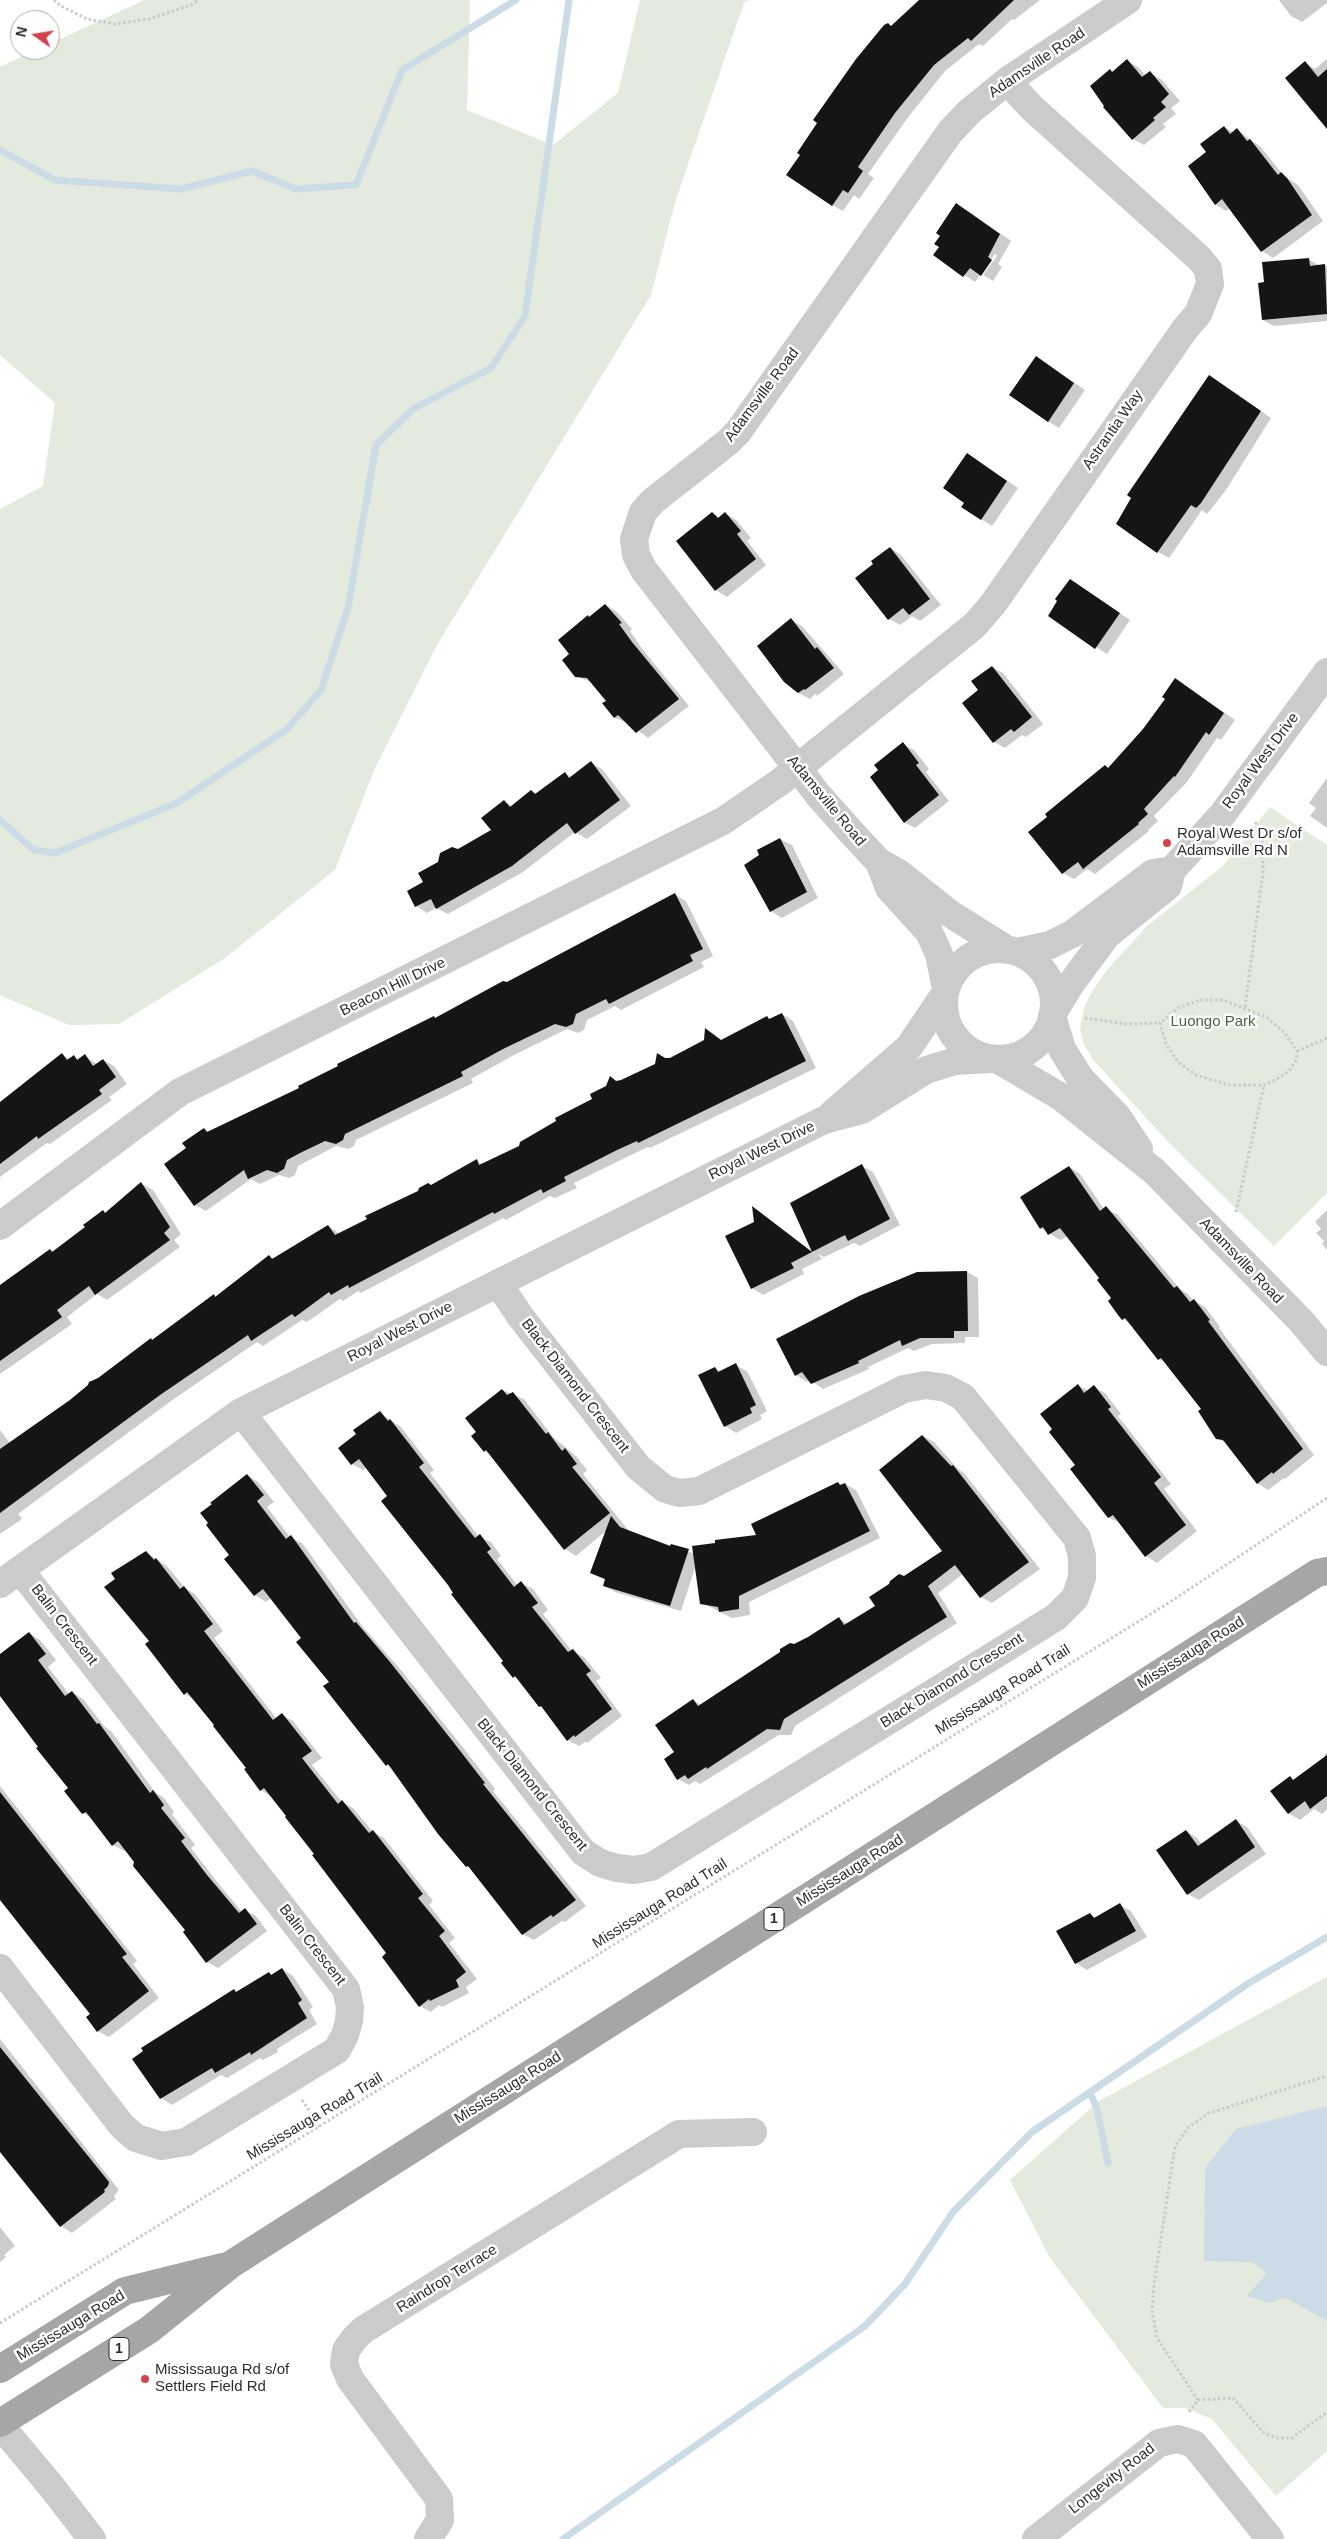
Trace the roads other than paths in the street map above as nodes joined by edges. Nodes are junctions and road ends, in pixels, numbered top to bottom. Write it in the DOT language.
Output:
graph roads {
  1 [pos="1128,0"];
  2 [pos="1007,80"];
  3 [pos="1327,672"];
  4 [pos="798,768"];
  5 [pos="879,862"];
  6 [pos="1172,870"];
  7 [pos="1012,951"];
  8 [pos="945,992"];
  9 [pos="1053,1014"];
  10 [pos="994,1059"];
  11 [pos="824,1120"];
  12 [pos="1154,1171"];
  13 [pos="0,1226"];
  14 [pos="498,1283"];
  15 [pos="1327,1352"];
  16 [pos="241,1412"];
  17 [pos="1324,1568"];
  18 [pos="10,1577"];
  19 [pos="0,1968"];
  20 [pos="753,2132"];
  21 [pos="230,2265"];
  22 [pos="0,2369"];
  23 [pos="0,2424"];
  24 [pos="92,2539"];
  25 [pos="428,2539"];
  26 [pos="1036,2539"];
  27 [pos="1270,2539"];
  1 -- 2 [label="street, Adamsville Road"];
  2 -- 4 [label="street, Adamsville Road"];
  2 -- 4 [label="street, Astrantia Way"];
  3 -- 6 [label="street, Royal West Drive"];
  4 -- 5 [label="street, Adamsville Road"];
  4 -- 13 [label="street, Beacon Hill Drive"];
  5 -- 7 [label="street, Adamsville Road"];
  5 -- 8 [label="street, Adamsville Road"];
  6 -- 7 [label="street"];
  6 -- 9 [label="street, Royal West Drive"];
  7 -- 8 [label="street"];
  7 -- 9 [label="street"];
  8 -- 10 [label="street"];
  8 -- 11 [label="street, Royal West Drive"];
  9 -- 10 [label="street"];
  9 -- 12 [label="street, Adamsville Road"];
  10 -- 11 [label="street, Royal West Drive"];
  10 -- 12 [label="street, Adamsville Road"];
  11 -- 14 [label="street, Royal West Drive"];
  12 -- 15 [label="street, Adamsville Road"];
  14 -- 16 [label="street, Royal West Drive"];
  14 -- 16 [label="street, Black Diamond Crescent"];
  16 -- 18 [label="street, Royal West Drive"];
  17 -- 21 [label="main road, Mississauga Road / 1"];
  18 -- 19 [label="street, Balin Crescent"];
  20 -- 25 [label="street, Raindrop Terrace"];
  21 -- 22 [label="main road, Mississauga Road / 1"];
  21 -- 23 [label="main road, Mississauga Road / 1"];
  23 -- 24 [label="street"];
  26 -- 27 [label="street, Longevity Road"];
}
